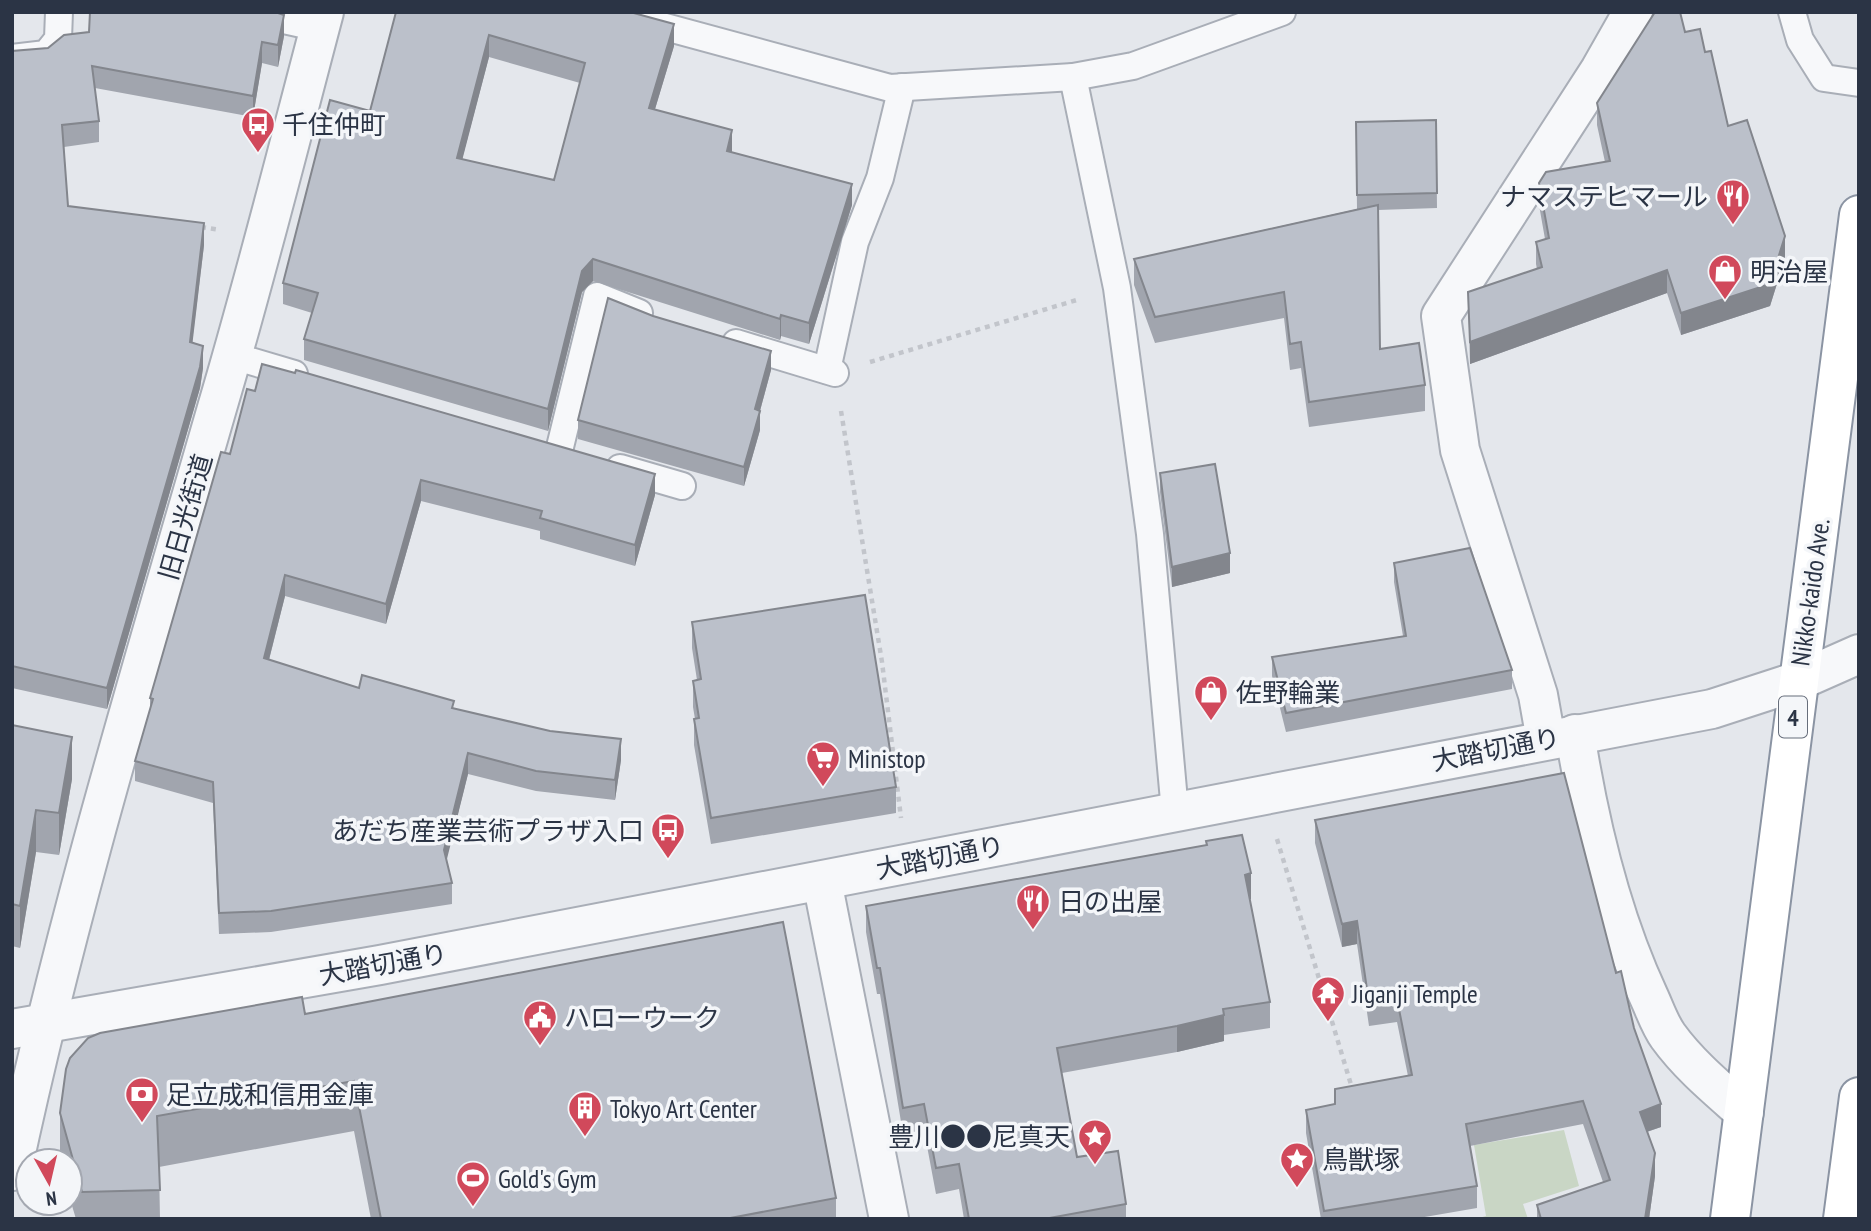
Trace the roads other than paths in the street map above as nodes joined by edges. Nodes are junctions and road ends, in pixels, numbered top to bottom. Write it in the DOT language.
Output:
graph roads {
  1 [pos="59,12"];
  2 [pos="248,12"];
  3 [pos="610,12"];
  4 [pos="1282,12"];
  5 [pos="1633,12"];
  6 [pos="1793,12"];
  7 [pos="322,20"];
  8 [pos="12,58"];
  9 [pos="1073,77"];
  10 [pos="1859,83"];
  11 [pos="902,87"];
  12 [pos="1859,215"];
  13 [pos="657,320"];
  14 [pos="709,335"];
  15 [pos="230,355"];
  16 [pos="323,382"];
  17 [pos="533,443"];
  18 [pos="579,457"];
  19 [pos="682,486"];
  20 [pos="1859,654"];
  21 [pos="1798,681"];
  22 [pos="1561,737"];
  23 [pos="1175,812"];
  24 [pos="822,881"];
  25 [pos="28,1025"];
  26 [pos="1859,1097"];
  27 [pos="1744,1112"];
  28 [pos="12,1171"];
  29 [pos="889,1219"];
  30 [pos="1730,1219"];
  31 [pos="1843,1219"];
  1 -- 8 [label="lane"];
  2 -- 7 [label="lane"];
  3 -- 11 [label="lane"];
  4 -- 9 [label="lane"];
  5 -- 22 [label="street"];
  6 -- 10 [label="lane"];
  7 -- 15 [label="street, 旧日光街道"];
  9 -- 11 [label="lane"];
  9 -- 23 [label="lane"];
  11 -- 14 [label="lane"];
  12 -- 21 [label="highway, Nikko-kaido Ave. / 4"];
  13 -- 18 [label="lane"];
  15 -- 16 [label="lane"];
  15 -- 25 [label="street, 旧日光街道"];
  17 -- 18 [label="lane"];
  18 -- 19 [label="lane"];
  20 -- 21 [label="street, 大踏切通り"];
  21 -- 22 [label="street, 大踏切通り"];
  21 -- 27 [label="highway, Nikko-kaido Ave. / 4"];
  22 -- 23 [label="street, 大踏切通り"];
  22 -- 27 [label="street"];
  23 -- 24 [label="street, 大踏切通り"];
  24 -- 25 [label="street, 大踏切通り"];
  24 -- 29 [label="street"];
  25 -- 28 [label="street, 旧日光街道"];
  26 -- 31 [label="highway"];
  27 -- 30 [label="highway, Nikko-kaido Ave. / 4"];
}
